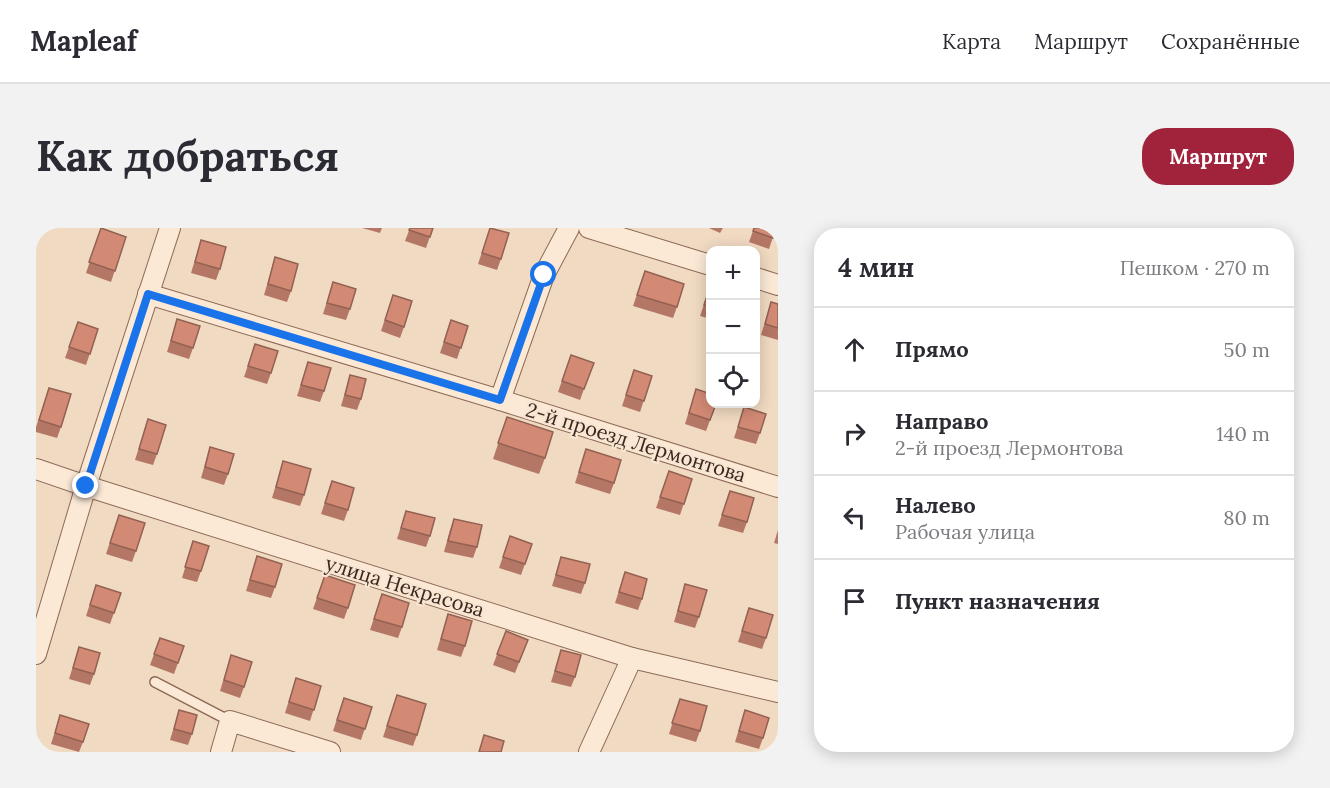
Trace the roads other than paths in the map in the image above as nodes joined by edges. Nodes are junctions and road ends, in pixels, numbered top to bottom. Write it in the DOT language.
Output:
graph roads {
  1 [pos="170,228"];
  2 [pos="569,228"];
  3 [pos="589,228"];
  4 [pos="706,263"];
  5 [pos="760,279"];
  6 [pos="778,285"];
  7 [pos="148,294"];
  8 [pos="500,400"];
  9 [pos="36,469"];
  10 [pos="86,486"];
  11 [pos="778,487"];
  12 [pos="36,654"];
  13 [pos="632,658"];
  14 [pos="154,682"];
  15 [pos="778,692"];
  16 [pos="230,720"];
  17 [pos="221,752"];
  18 [pos="330,752"];
  19 [pos="589,752"];
  1 -- 7 [label="street"];
  2 -- 8 [label="street"];
  3 -- 4 [label="street"];
  5 -- 6 [label="street"];
  7 -- 8 [label="street, 2-й проезд Лермонтова"];
  7 -- 10 [label="street"];
  8 -- 11 [label="street, 2-й проезд Лермонтова"];
  9 -- 10 [label="street, улица Некрасова"];
  10 -- 12 [label="street"];
  10 -- 13 [label="street, улица Некрасова"];
  13 -- 15 [label="street, улица Некрасова"];
  13 -- 19 [label="street"];
  14 -- 16 [label="lane"];
  16 -- 17 [label="street"];
  16 -- 18 [label="street"];
}
